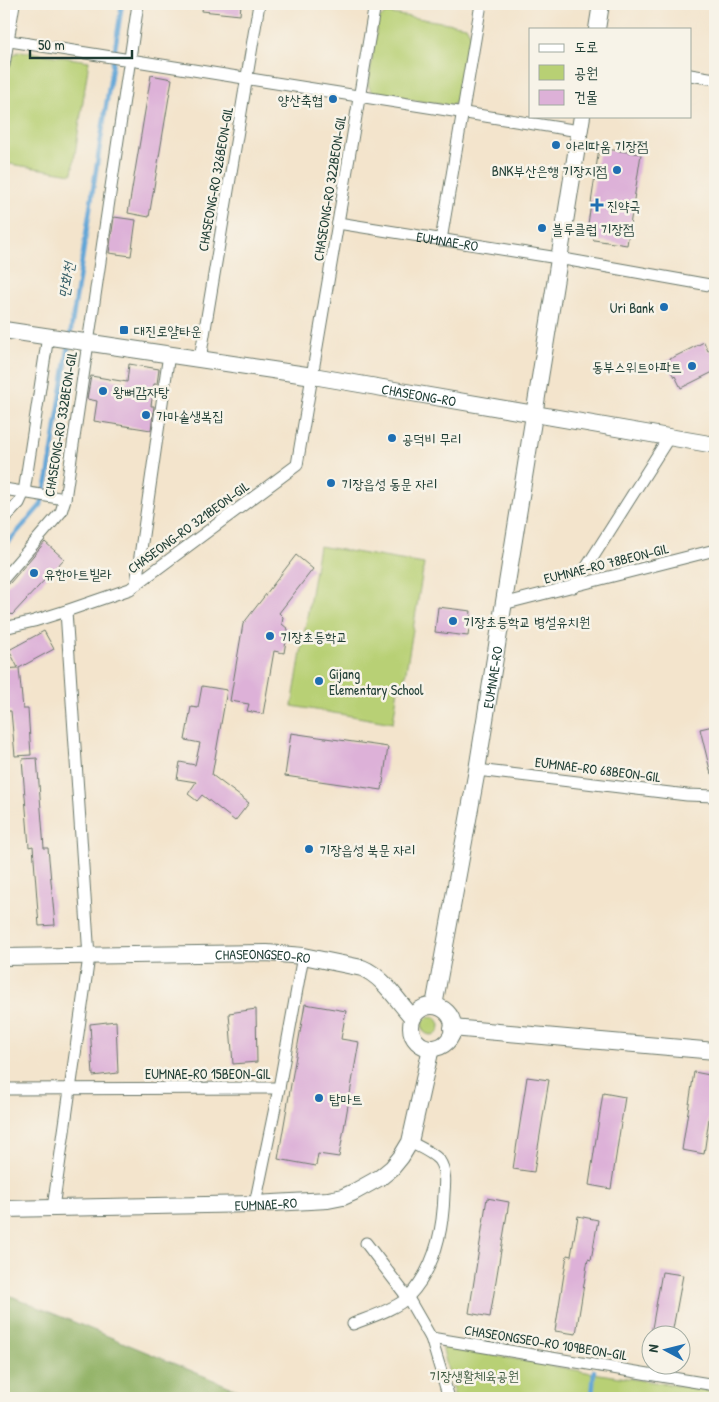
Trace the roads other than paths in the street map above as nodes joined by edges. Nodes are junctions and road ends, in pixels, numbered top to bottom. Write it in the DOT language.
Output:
graph roads {
  1 [pos="14,4"];
  2 [pos="138,4"];
  3 [pos="259,4"];
  4 [pos="375,4"];
  5 [pos="481,4"];
  6 [pos="601,4"];
  7 [pos="596,28"];
  8 [pos="6,40"];
  9 [pos="125,60"];
  10 [pos="4,65"];
  11 [pos="692,75"];
  12 [pos="247,79"];
  13 [pos="715,79"];
  14 [pos="360,97"];
  15 [pos="462,113"];
  16 [pos="580,124"];
  17 [pos="338,223"];
  18 [pos="441,240"];
  19 [pos="558,258"];
  20 [pos="715,284"];
  21 [pos="4,330"];
  22 [pos="50,337"];
  23 [pos="83,342"];
  24 [pos="169,354"];
  25 [pos="200,359"];
  26 [pos="313,376"];
  27 [pos="534,413"];
  28 [pos="669,437"];
  29 [pos="715,445"];
  30 [pos="4,489"];
  31 [pos="29,493"];
  32 [pos="60,498"];
  33 [pos="4,519"];
  34 [pos="715,550"];
  35 [pos="4,578"];
  36 [pos="136,584"];
  37 [pos="574,587"];
  38 [pos="503,604"];
  39 [pos="66,611"];
  40 [pos="4,628"];
  41 [pos="477,770"];
  42 [pos="715,796"];
  43 [pos="303,956"];
  44 [pos="4,957"];
  45 [pos="88,957"];
  46 [pos="434,1006"];
  47 [pos="413,1018"];
  48 [pos="452,1028"];
  49 [pos="431,1048"];
  50 [pos="715,1051"];
  51 [pos="70,1088"];
  52 [pos="279,1088"];
  53 [pos="4,1089"];
  54 [pos="410,1142"];
  55 [pos="255,1204"];
  56 [pos="53,1208"];
  57 [pos="4,1209"];
  58 [pos="366,1243"];
  59 [pos="408,1298"];
  60 [pos="354,1324"];
  61 [pos="431,1338"];
  62 [pos="715,1385"];
  63 [pos="449,1398"];
  1 -- 8 [label="street"];
  2 -- 9 [label="street, CHASEONG-RO 332BEON-GIL"];
  3 -- 12 [label="street, CHASEONG-RO 326BEON-GIL"];
  4 -- 14 [label="street, CHASEONG-RO 322BEON-GIL"];
  5 -- 15 [label="street"];
  6 -- 7 [label="main road"];
  8 -- 9 [label="street, EUMNAE-RO"];
  8 -- 10 [label="street"];
  9 -- 12 [label="street, EUMNAE-RO"];
  9 -- 23 [label="street, CHASEONG-RO 332BEON-GIL"];
  11 -- 13 [label="street"];
  12 -- 14 [label="street, EUMNAE-RO"];
  12 -- 25 [label="street, CHASEONG-RO 326BEON-GIL"];
  14 -- 15 [label="street, EUMNAE-RO"];
  14 -- 17 [label="street, CHASEONG-RO 322BEON-GIL"];
  15 -- 16 [label="street, EUMNAE-RO"];
  15 -- 18 [label="street"];
  16 -- 19 [label="main road, EUMNAE-RO"];
  17 -- 18 [label="street, EUMNAE-RO"];
  17 -- 26 [label="street, CHASEONG-RO 322BEON-GIL"];
  18 -- 19 [label="street, EUMNAE-RO"];
  19 -- 20 [label="street"];
  19 -- 27 [label="main road, EUMNAE-RO"];
  21 -- 22 [label="main road"];
  22 -- 23 [label="main road, CHASEONG-RO"];
  22 -- 31 [label="street"];
  23 -- 24 [label="main road, CHASEONG-RO"];
  23 -- 32 [label="street, CHASEONG-RO 332BEON-GIL"];
  24 -- 25 [label="main road, CHASEONG-RO"];
  24 -- 36 [label="street"];
  25 -- 26 [label="main road, CHASEONG-RO"];
  26 -- 27 [label="main road, CHASEONG-RO"];
  26 -- 36 [label="street, CHASEONG-RO 321BEON-GIL"];
  27 -- 28 [label="main road, CHASEONG-RO"];
  27 -- 38 [label="main road, EUMNAE-RO"];
  28 -- 29 [label="main road, CHASEONG-RO"];
  28 -- 37 [label="street"];
  30 -- 31 [label="street"];
  31 -- 32 [label="street"];
  31 -- 33 [label="street"];
  32 -- 35 [label="street, CHASEONG-RO 332BEON-GIL"];
  34 -- 37 [label="street, EUMNAE-RO 78BEON-GIL"];
  36 -- 39 [label="street, CHASEONG-RO 321BEON-GIL"];
  37 -- 38 [label="street, EUMNAE-RO 78BEON-GIL"];
  38 -- 41 [label="main road, EUMNAE-RO"];
  39 -- 40 [label="street, CHASEONG-RO 321BEON-GIL"];
  39 -- 45 [label="street"];
  41 -- 42 [label="street, EUMNAE-RO 68BEON-GIL"];
  41 -- 46 [label="main road, EUMNAE-RO"];
  43 -- 45 [label="main road, CHASEONGSEO-RO"];
  43 -- 47 [label="main road, CHASEONGSEO-RO"];
  43 -- 52 [label="street, EUMNAE-RO 15BEON-GIL"];
  44 -- 45 [label="main road, CHASEONGSEO-RO"];
  45 -- 51 [label="street"];
  46 -- 47 [label="main road"];
  46 -- 48 [label="main road"];
  47 -- 49 [label="main road"];
  48 -- 49 [label="main road"];
  48 -- 50 [label="main road"];
  49 -- 54 [label="main road, EUMNAE-RO"];
  51 -- 52 [label="street, EUMNAE-RO 15BEON-GIL"];
  51 -- 53 [label="street, EUMNAE-RO 15BEON-GIL"];
  51 -- 56 [label="street"];
  52 -- 55 [label="street"];
  54 -- 55 [label="main road, EUMNAE-RO"];
  54 -- 59 [label="street"];
  55 -- 56 [label="main road, EUMNAE-RO"];
  56 -- 57 [label="main road, EUMNAE-RO"];
  58 -- 59 [label="street"];
  59 -- 60 [label="street"];
  59 -- 61 [label="street"];
  61 -- 62 [label="street, CHASEONGSEO-RO 109BEON-GIL"];
  61 -- 63 [label="street"];
}
